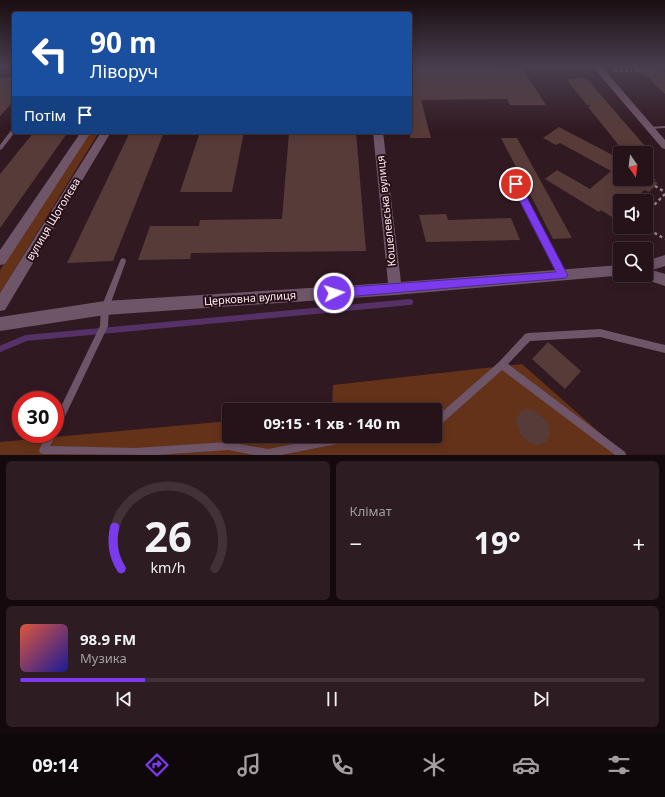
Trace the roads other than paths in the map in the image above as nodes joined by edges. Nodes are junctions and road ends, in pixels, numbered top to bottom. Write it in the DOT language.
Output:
graph roads {
  1 [pos="615,88"];
  2 [pos="665,127"];
  3 [pos="649,128"];
  4 [pos="12,133"];
  5 [pos="85,134"];
  6 [pos="105,134"];
  7 [pos="378,134"];
  8 [pos="665,146"];
  9 [pos="0,148"];
  10 [pos="516,184"];
  11 [pos="0,260"];
  12 [pos="665,260"];
  13 [pos="123,261"];
  14 [pos="653,264"];
  15 [pos="613,271"];
  16 [pos="563,275"];
  17 [pos="653,276"];
  18 [pos="665,280"];
  19 [pos="395,289"];
  20 [pos="0,305"];
  21 [pos="105,308"];
  22 [pos="0,324"];
  23 [pos="665,349"];
  24 [pos="502,365"];
  25 [pos="64,409"];
  26 [pos="442,418"];
  27 [pos="47,443"];
  28 [pos="321,443"];
  29 [pos="622,455"];
  1 -- 3 [label="street"];
  2 -- 3 [label="lane"];
  3 -- 8 [label="street"];
  4 -- 9 [label="lane"];
  5 -- 11 [label="street, вулиця Щоголєва"];
  6 -- 20 [label="street, вулиця Щоголєва"];
  7 -- 19 [label="street, Кошелевська вулиця"];
  10 -- 16 [label="lane"];
  12 -- 14 [label="street"];
  13 -- 21 [label="lane"];
  15 -- 16 [label="street, Церковна вулиця"];
  16 -- 19 [label="street, Церковна вулиця"];
  17 -- 18 [label="street"];
  19 -- 21 [label="street, Церковна вулиця"];
  21 -- 22 [label="street, Церковна вулиця"];
  21 -- 25 [label="lane"];
  23 -- 24 [label="lane"];
  24 -- 26 [label="lane"];
  24 -- 29 [label="lane"];
  27 -- 28 [label="lane"];
}
